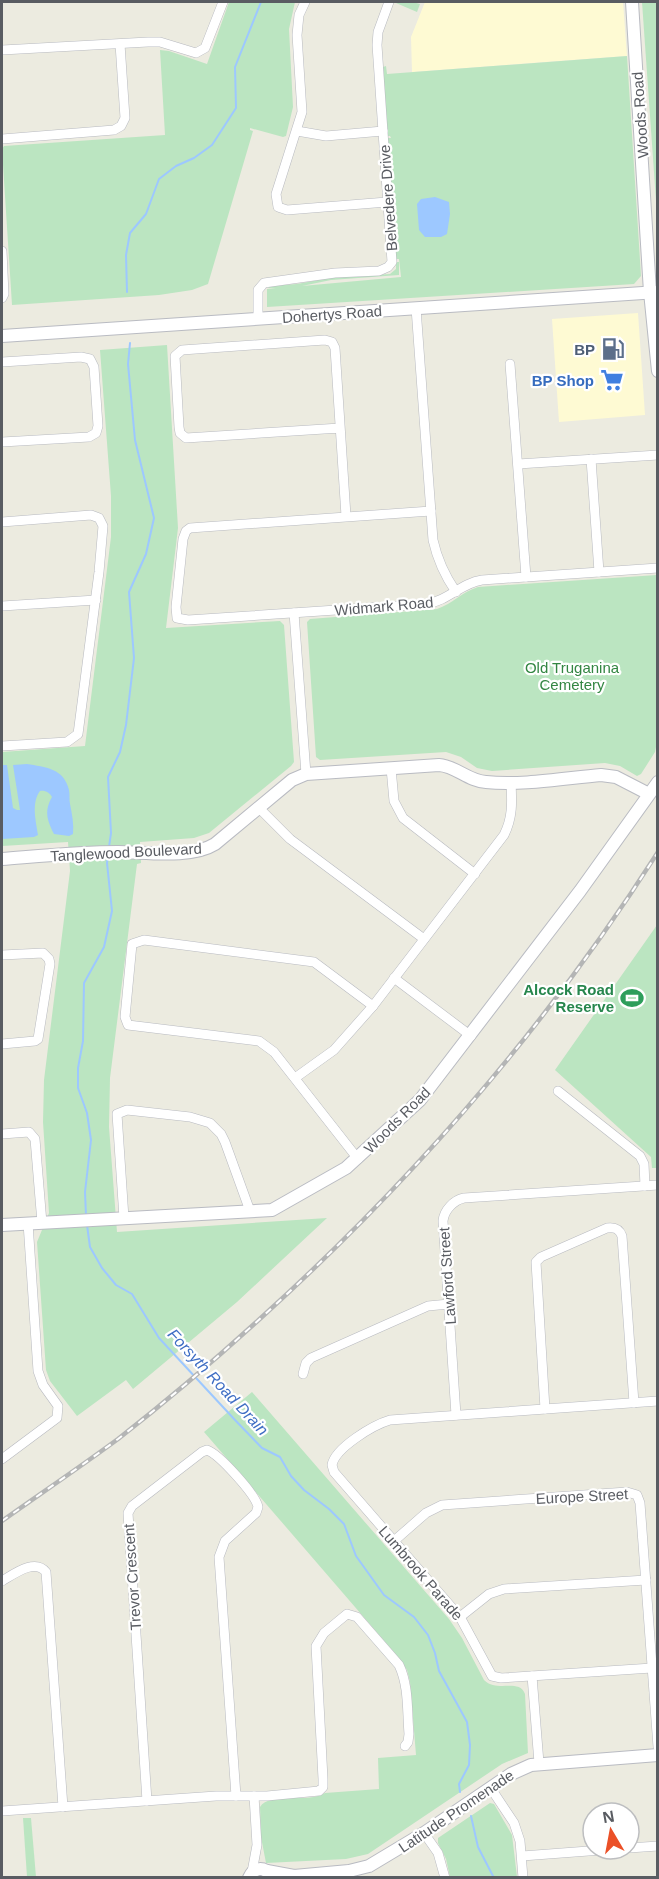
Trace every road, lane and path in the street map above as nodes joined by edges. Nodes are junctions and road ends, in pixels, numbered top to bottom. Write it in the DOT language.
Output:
graph roads {
  1 [pos="224,2"];
  2 [pos="305,2"];
  3 [pos="389,2"];
  4 [pos="632,2"];
  5 [pos="120,44"];
  6 [pos="2,50"];
  7 [pos="297,131"];
  8 [pos="383,131"];
  9 [pos="2,139"];
  10 [pos="387,202"];
  11 [pos="2,251"];
  12 [pos="654,292"];
  13 [pos="2,298"];
  14 [pos="416,308"];
  15 [pos="258,319"];
  16 [pos="3,336"];
  17 [pos="2,362"];
  18 [pos="510,364"];
  19 [pos="657,371"];
  20 [pos="340,428"];
  21 [pos="2,442"];
  22 [pos="657,455"];
  23 [pos="591,459"];
  24 [pos="518,464"];
  25 [pos="431,510"];
  26 [pos="346,516"];
  27 [pos="2,522"];
  28 [pos="657,568"];
  29 [pos="599,572"];
  30 [pos="526,577"];
  31 [pos="456,592"];
  32 [pos="96,600"];
  33 [pos="2,606"];
  34 [pos="294,613"];
  35 [pos="2,746"];
  36 [pos="392,768"];
  37 [pos="306,774"];
  38 [pos="511,782"];
  39 [pos="657,782"];
  40 [pos="649,794"];
  41 [pos="259,808"];
  42 [pos="2,859"];
  43 [pos="475,874"];
  44 [pos="424,939"];
  45 [pos="2,955"];
  46 [pos="394,978"];
  47 [pos="373,1006"];
  48 [pos="471,1036"];
  49 [pos="2,1044"];
  50 [pos="295,1078"];
  51 [pos="558,1091"];
  52 [pos="2,1134"];
  53 [pos="358,1159"];
  54 [pos="657,1185"];
  55 [pos="645,1186"];
  56 [pos="250,1211"];
  57 [pos="122,1218"];
  58 [pos="42,1222"];
  59 [pos="28,1223"];
  60 [pos="2,1225"];
  61 [pos="449,1304"];
  62 [pos="303,1374"];
  63 [pos="657,1401"];
  64 [pos="634,1403"];
  65 [pos="545,1409"];
  66 [pos="456,1415"];
  67 [pos="2,1459"];
  68 [pos="394,1541"];
  69 [pos="646,1580"];
  70 [pos="2,1581"];
  71 [pos="460,1617"];
  72 [pos="652,1668"];
  73 [pos="532,1676"];
  74 [pos="405,1746"];
  75 [pos="657,1747"];
  76 [pos="657,1755"];
  77 [pos="539,1764"];
  78 [pos="490,1787"];
  79 [pos="236,1796"];
  80 [pos="254,1796"];
  81 [pos="147,1801"];
  82 [pos="63,1807"];
  83 [pos="2,1811"];
  84 [pos="424,1833"];
  85 [pos="657,1846"];
  86 [pos="641,1847"];
  87 [pos="581,1852"];
  88 [pos="522,1856"];
  89 [pos="257,1874"];
  90 [pos="357,1874"];
  91 [pos="291,1877"];
  92 [pos="445,1878"];
  93 [pos="523,1878"];
  1 -- 5 [label="street"];
  2 -- 7 [label="street"];
  3 -- 8 [label="street, Belvedere Drive"];
  4 -- 12 [label="street, Woods Road"];
  5 -- 6 [label="street"];
  5 -- 9 [label="street"];
  7 -- 8 [label="street"];
  7 -- 10 [label="street"];
  8 -- 10 [label="street, Belvedere Drive"];
  10 -- 15 [label="street, Belvedere Drive"];
  11 -- 13 [label="street"];
  12 -- 14 [label="street, Dohertys Road"];
  12 -- 19 [label="street, Woods Road"];
  14 -- 15 [label="street, Dohertys Road"];
  14 -- 25 [label="street"];
  15 -- 16 [label="street, Dohertys Road"];
  17 -- 21 [label="street"];
  18 -- 24 [label="street"];
  20 -- 20 [label="street"];
  20 -- 26 [label="street"];
  22 -- 23 [label="street"];
  23 -- 24 [label="street"];
  23 -- 29 [label="street"];
  24 -- 30 [label="street"];
  25 -- 26 [label="street"];
  25 -- 31 [label="street"];
  26 -- 34 [label="street, Widmark Road"];
  27 -- 32 [label="street"];
  28 -- 29 [label="street, Widmark Road"];
  29 -- 30 [label="street, Widmark Road"];
  30 -- 31 [label="street, Widmark Road"];
  31 -- 34 [label="street, Widmark Road"];
  32 -- 33 [label="street"];
  32 -- 35 [label="street"];
  34 -- 37 [label="street"];
  36 -- 37 [label="street, Tanglewood Boulevard"];
  36 -- 38 [label="street, Tanglewood Boulevard"];
  36 -- 43 [label="street"];
  37 -- 41 [label="street, Tanglewood Boulevard"];
  38 -- 40 [label="street, Tanglewood Boulevard"];
  38 -- 43 [label="street"];
  39 -- 40 [label="street, Woods Road"];
  40 -- 48 [label="street, Woods Road"];
  41 -- 42 [label="street, Tanglewood Boulevard"];
  41 -- 44 [label="street"];
  43 -- 44 [label="street"];
  44 -- 46 [label="street"];
  45 -- 49 [label="street"];
  46 -- 47 [label="street"];
  46 -- 48 [label="street"];
  47 -- 50 [label="street"];
  47 -- 50 [label="street"];
  48 -- 53 [label="street, Woods Road"];
  50 -- 53 [label="street"];
  51 -- 55 [label="street"];
  52 -- 58 [label="street"];
  53 -- 56 [label="street, Woods Road"];
  54 -- 55 [label="street, Lawford Street"];
  55 -- 61 [label="street, Lawford Street"];
  56 -- 57 [label="street, Woods Road"];
  56 -- 57 [label="street"];
  57 -- 58 [label="street, Woods Road"];
  58 -- 59 [label="street, Woods Road"];
  59 -- 60 [label="street, Woods Road"];
  59 -- 67 [label="street"];
  61 -- 62 [label="street"];
  61 -- 66 [label="street, Lawford Street"];
  63 -- 64 [label="street"];
  64 -- 65 [label="street"];
  64 -- 65 [label="street"];
  65 -- 66 [label="street"];
  66 -- 68 [label="street, Lumbrook Parade"];
  68 -- 69 [label="street, Europe Street"];
  68 -- 71 [label="street, Lumbrook Parade"];
  69 -- 71 [label="street"];
  69 -- 72 [label="street, Europe Street"];
  70 -- 82 [label="street"];
  71 -- 73 [label="street, Lumbrook Parade"];
  72 -- 73 [label="street, Lumbrook Parade"];
  72 -- 75 [label="street, Europe Street"];
  73 -- 77 [label="street"];
  74 -- 80 [label="street"];
  76 -- 77 [label="street, Latitude Promenade"];
  77 -- 78 [label="street, Latitude Promenade"];
  78 -- 84 [label="street, Latitude Promenade"];
  78 -- 88 [label="street"];
  79 -- 80 [label="street"];
  79 -- 81 [label="street"];
  79 -- 81 [label="street, Trevor Crescent"];
  80 -- 89 [label="street"];
  81 -- 82 [label="street"];
  82 -- 83 [label="street"];
  84 -- 90 [label="street, Latitude Promenade"];
  84 -- 92 [label="street"];
  85 -- 86 [label="street"];
  87 -- 88 [label="street"];
  88 -- 93 [label="street"];
  89 -- 91 [label="street, Latitude Promenade"];
  90 -- 91 [label="street, Latitude Promenade"];
}
